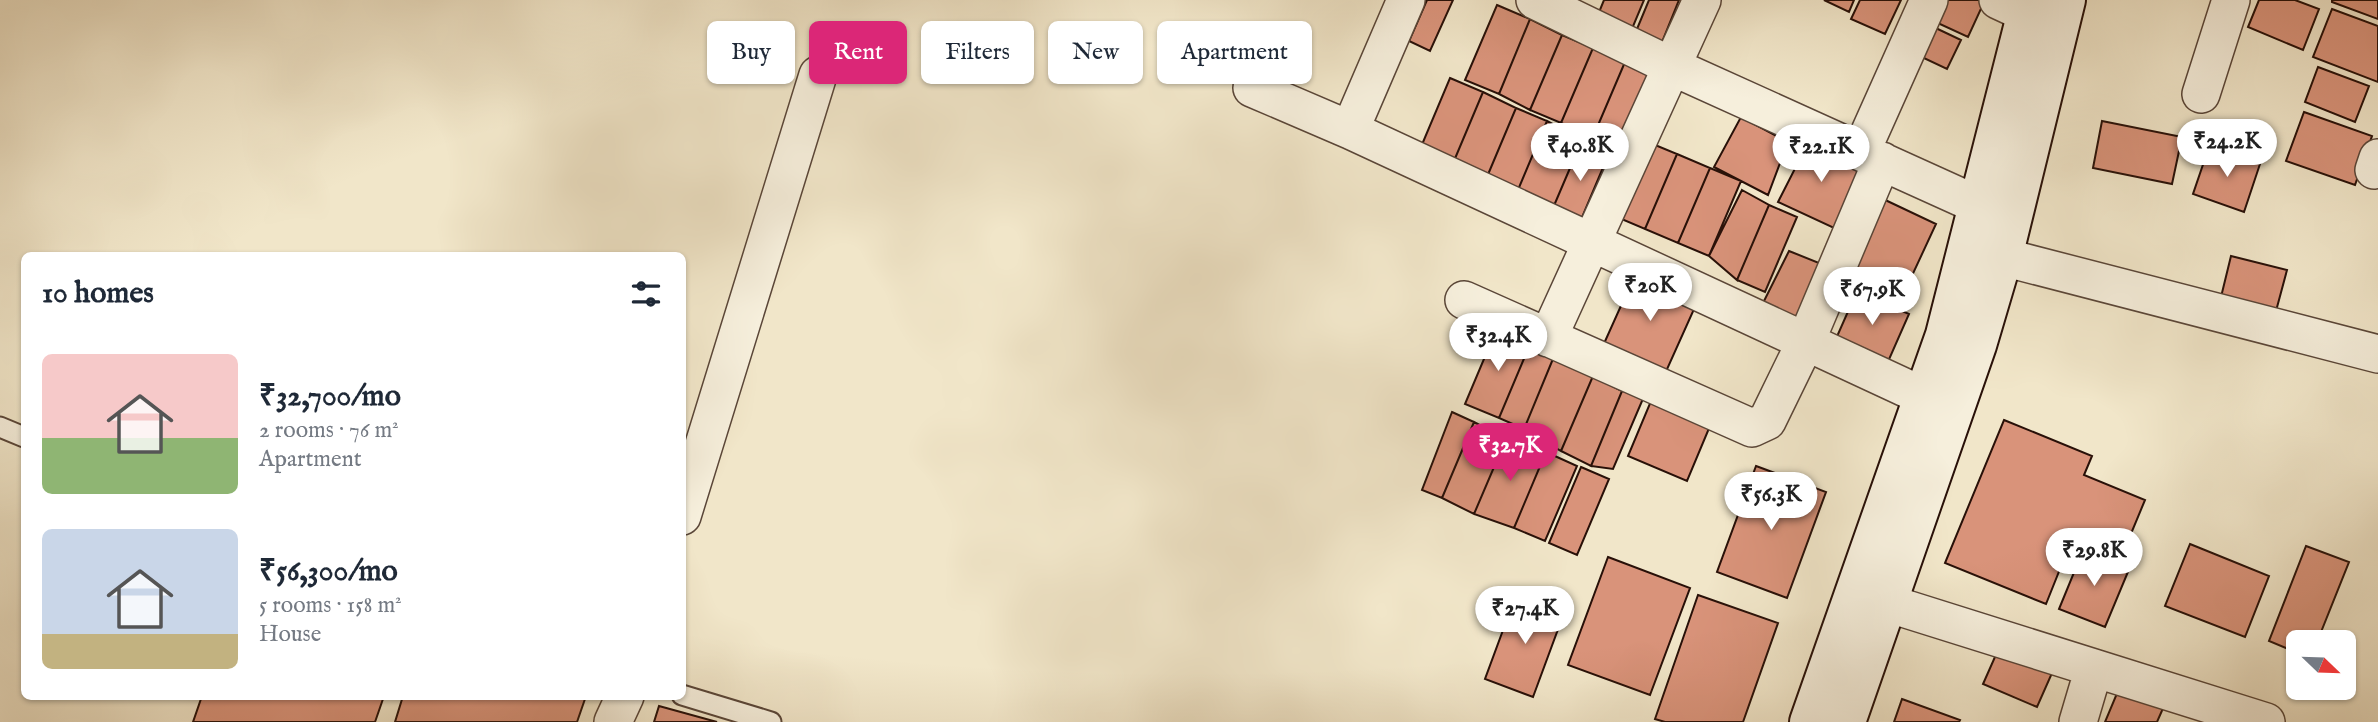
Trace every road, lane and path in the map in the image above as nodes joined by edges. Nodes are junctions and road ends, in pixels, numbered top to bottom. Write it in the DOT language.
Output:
graph roads {
  1 [pos="1406,0"];
  2 [pos="1535,0"];
  3 [pos="1702,0"];
  4 [pos="1929,0"];
  5 [pos="2066,0"];
  6 [pos="2231,0"];
  7 [pos="2018,4"];
  8 [pos="1673,67"];
  9 [pos="815,84"];
  10 [pos="1252,89"];
  11 [pos="2202,94"];
  12 [pos="1350,130"];
  13 [pos="1872,156"];
  14 [pos="1978,205"];
  15 [pos="1591,242"];
  16 [pos="2003,257"];
  17 [pos="1464,300"];
  18 [pos="1548,338"];
  19 [pos="1806,341"];
  20 [pos="2378,354"];
  21 [pos="1923,396"];
  22 [pos="0,427"];
  23 [pos="21,436"];
  24 [pos="686,503"];
  25 [pos="1887,603"];
  26 [pos="2094,668"];
  27 [pos="686,696"];
  28 [pos="623,700"];
  29 [pos="613,722"];
  30 [pos="771,722"];
  31 [pos="1810,722"];
  32 [pos="1846,722"];
  33 [pos="2078,722"];
  34 [pos="2266,722"];
  1 -- 12 [label="street"];
  2 -- 8 [label="street"];
  3 -- 8 [label="street"];
  4 -- 13 [label="street"];
  5 -- 16 [label="main road"];
  6 -- 11 [label="street"];
  7 -- 14 [label="main road"];
  8 -- 13 [label="street"];
  8 -- 15 [label="street"];
  9 -- 24 [label="street"];
  10 -- 12 [label="street"];
  12 -- 15 [label="street"];
  13 -- 14 [label="street"];
  13 -- 19 [label="street"];
  14 -- 21 [label="main road"];
  15 -- 18 [label="street"];
  15 -- 19 [label="street"];
  16 -- 20 [label="street"];
  16 -- 25 [label="main road"];
  17 -- 18 [label="street"];
  18 -- 19 [label="street"];
  19 -- 21 [label="street"];
  21 -- 31 [label="main road"];
  22 -- 23 [label="lane"];
  25 -- 26 [label="street"];
  25 -- 32 [label="main road"];
  26 -- 33 [label="street"];
  26 -- 34 [label="street"];
  27 -- 30 [label="lane"];
  28 -- 29 [label="street"];
}
